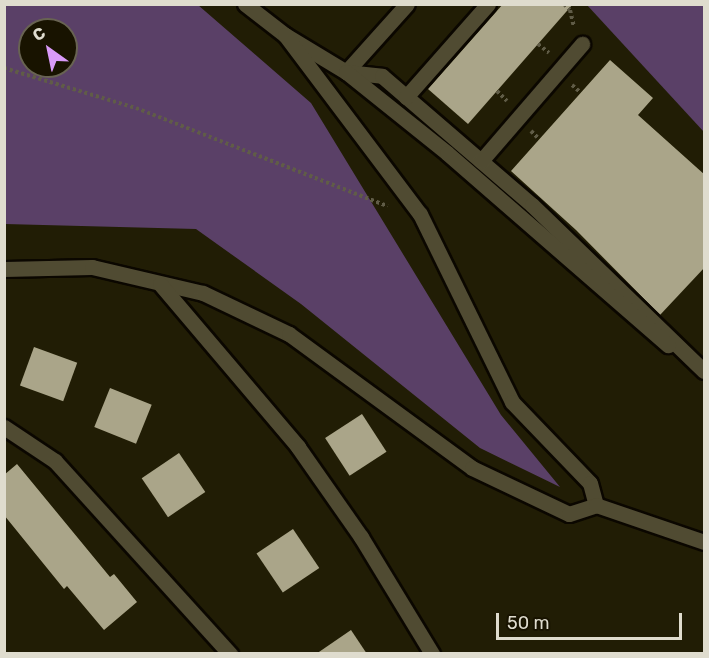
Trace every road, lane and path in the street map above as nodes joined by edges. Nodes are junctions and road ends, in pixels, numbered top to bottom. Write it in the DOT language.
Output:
graph roads {
  1 [pos="245,4"];
  2 [pos="407,4"];
  3 [pos="488,4"];
  4 [pos="564,4"];
  5 [pos="285,35"];
  6 [pos="582,44"];
  7 [pos="4,68"];
  8 [pos="346,72"];
  9 [pos="406,97"];
  10 [pos="481,161"];
  11 [pos="420,214"];
  12 [pos="4,269"];
  13 [pos="160,284"];
  14 [pos="705,371"];
  15 [pos="705,380"];
  16 [pos="4,427"];
  17 [pos="597,505"];
  18 [pos="705,542"];
  19 [pos="230,654"];
  20 [pos="432,654"];
  1 -- 5 [label="street"];
  2 -- 8 [label="street"];
  3 -- 9 [label="street"];
  4 -- 6 [label="path"];
  5 -- 8 [label="street"];
  5 -- 11 [label="street"];
  6 -- 10 [label="street"];
  7 -- 11 [label="path"];
  8 -- 9 [label="street"];
  8 -- 15 [label="street"];
  9 -- 10 [label="street"];
  10 -- 14 [label="street"];
  11 -- 17 [label="street"];
  12 -- 13 [label="street"];
  13 -- 17 [label="street"];
  13 -- 20 [label="street"];
  16 -- 19 [label="street"];
  17 -- 18 [label="street"];
}
